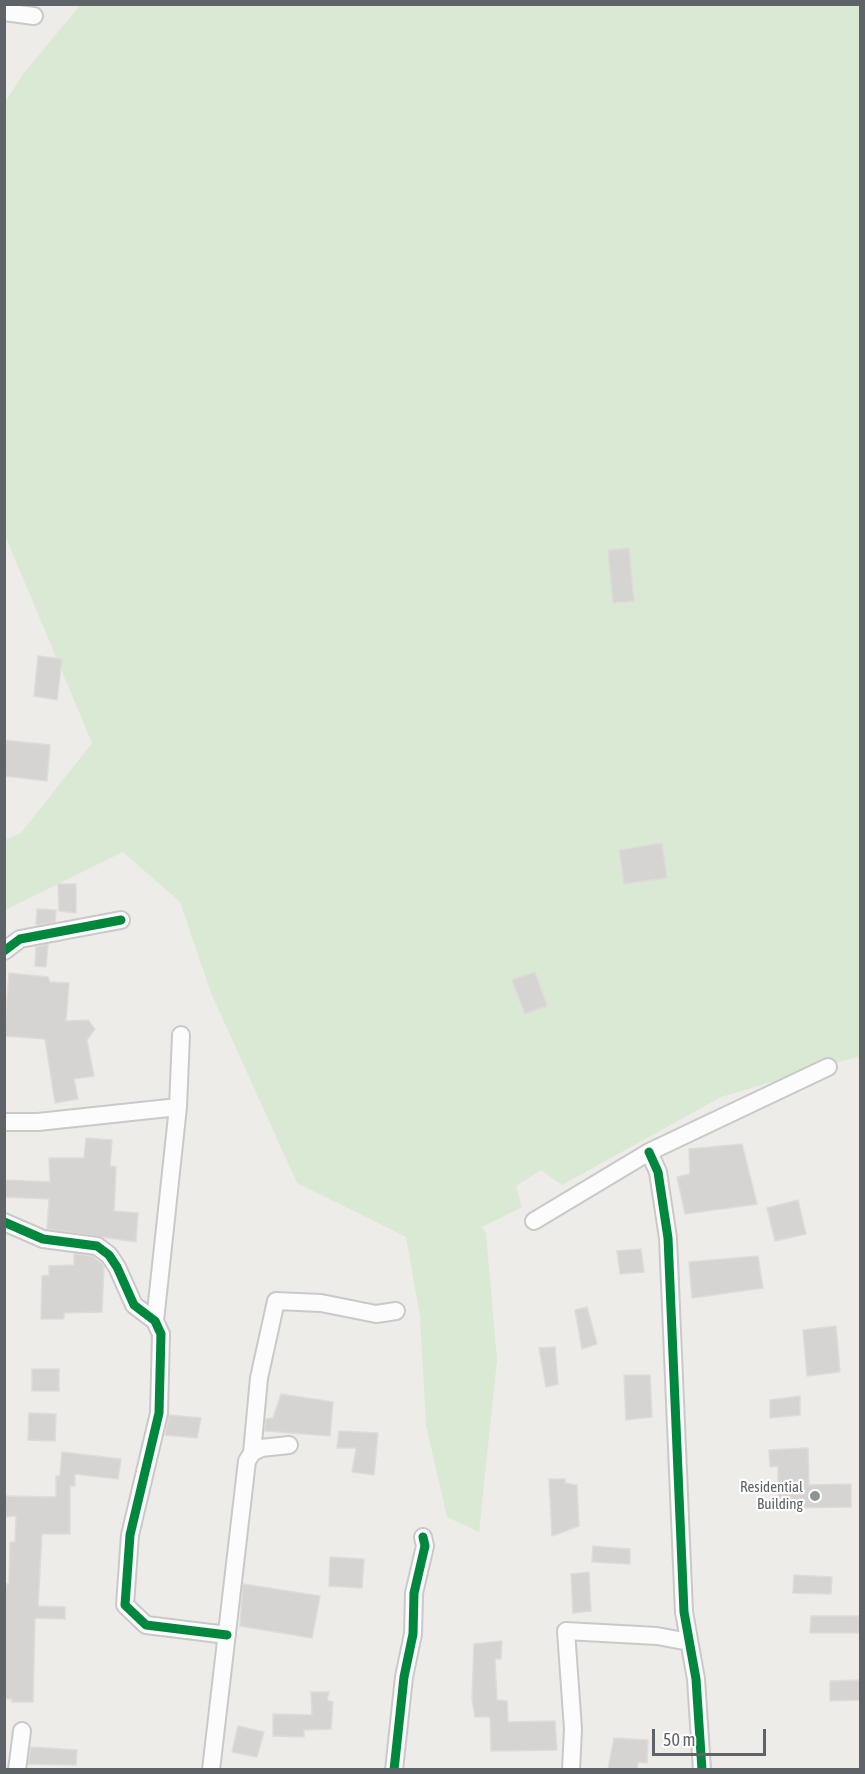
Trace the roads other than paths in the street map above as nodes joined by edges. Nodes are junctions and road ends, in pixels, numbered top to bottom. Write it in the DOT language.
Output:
graph roads {
  1 [pos="4,12"];
  2 [pos="34,16"];
  3 [pos="121,920"];
  4 [pos="4,951"];
  5 [pos="181,1035"];
  6 [pos="828,1067"];
  7 [pos="178,1107"];
  8 [pos="4,1122"];
  9 [pos="649,1152"];
  10 [pos="534,1221"];
  11 [pos="4,1222"];
  12 [pos="396,1311"];
  13 [pos="155,1321"];
  14 [pos="289,1445"];
  15 [pos="252,1453"];
  16 [pos="423,1537"];
  17 [pos="227,1635"];
  18 [pos="689,1642"];
  19 [pos="22,1731"];
  20 [pos="17,1770"];
  21 [pos="211,1770"];
  22 [pos="394,1770"];
  23 [pos="571,1770"];
  24 [pos="702,1770"];
  1 -- 2 [label="street"];
  3 -- 4 [label="street"];
  5 -- 7 [label="street"];
  6 -- 9 [label="street"];
  7 -- 8 [label="street"];
  7 -- 13 [label="street"];
  9 -- 10 [label="street"];
  9 -- 18 [label="street"];
  11 -- 13 [label="street"];
  12 -- 15 [label="street"];
  13 -- 17 [label="street"];
  14 -- 15 [label="street"];
  15 -- 17 [label="street"];
  16 -- 22 [label="street"];
  17 -- 21 [label="street"];
  18 -- 23 [label="street"];
  18 -- 24 [label="street"];
  19 -- 20 [label="street"];
}
